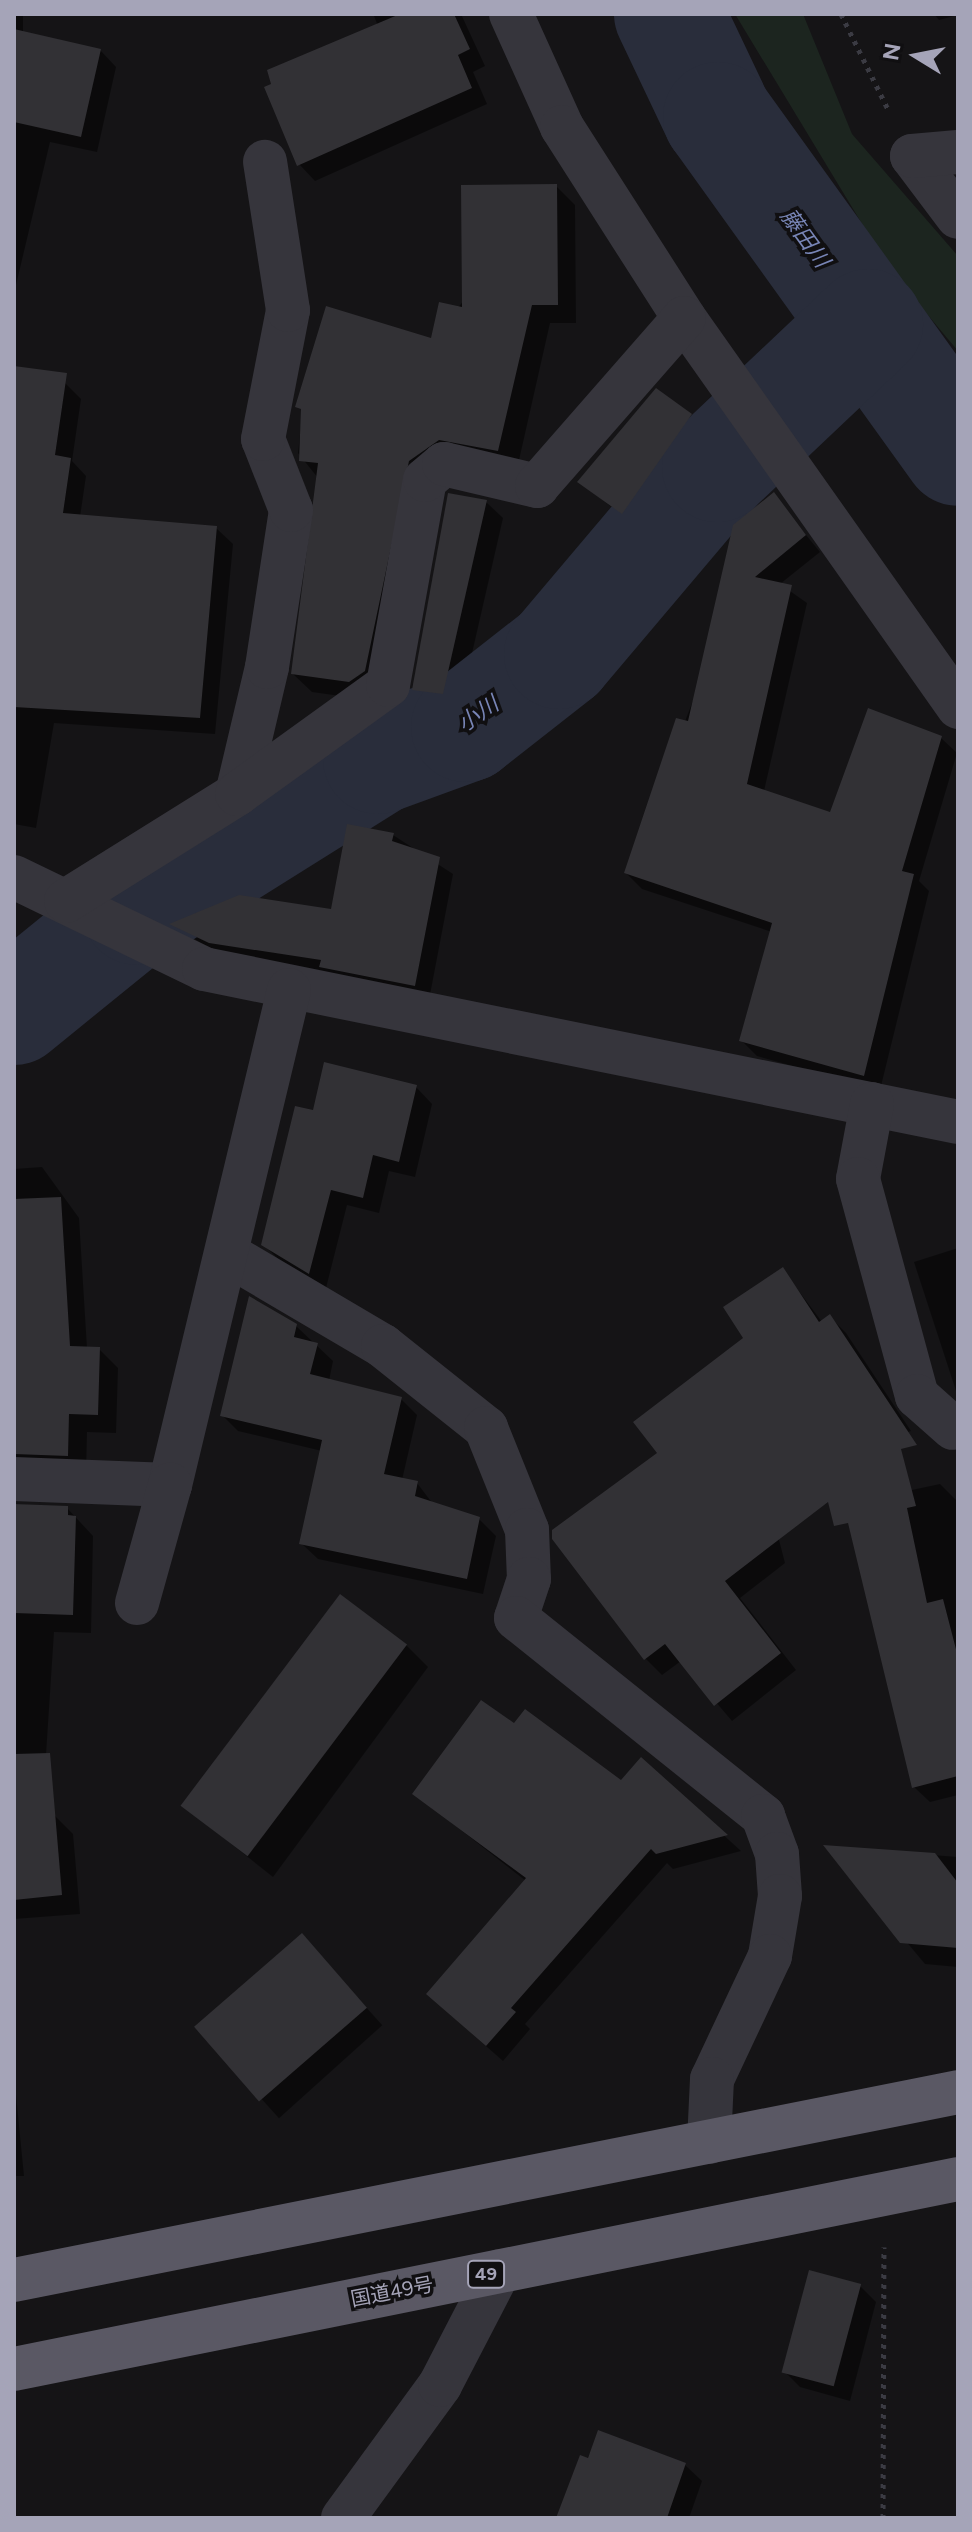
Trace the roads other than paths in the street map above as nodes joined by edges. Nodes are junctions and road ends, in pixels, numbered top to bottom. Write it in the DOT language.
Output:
graph roads {
  1 [pos="511,14"];
  2 [pos="958,152"];
  3 [pos="265,162"];
  4 [pos="958,217"];
  5 [pos="684,318"];
  6 [pos="958,707"];
  7 [pos="237,794"];
  8 [pos="14,877"];
  9 [pos="78,908"];
  10 [pos="289,990"];
  11 [pos="872,1104"];
  12 [pos="958,1122"];
  13 [pos="227,1254"];
  14 [pos="953,1428"];
  15 [pos="14,1479"];
  16 [pos="170,1485"];
  17 [pos="137,1603"];
  18 [pos="958,2092"];
  19 [pos="709,2142"];
  20 [pos="958,2179"];
  21 [pos="499,2271"];
  22 [pos="14,2280"];
  23 [pos="14,2369"];
  24 [pos="343,2518"];
  1 -- 5 [label="street"];
  2 -- 4 [label="street"];
  3 -- 7 [label="street"];
  5 -- 6 [label="street"];
  5 -- 7 [label="street"];
  7 -- 9 [label="street"];
  8 -- 9 [label="street"];
  9 -- 10 [label="street"];
  10 -- 11 [label="street"];
  10 -- 13 [label="street"];
  11 -- 12 [label="street"];
  11 -- 14 [label="street"];
  13 -- 16 [label="street"];
  13 -- 19 [label="street"];
  15 -- 16 [label="street"];
  16 -- 17 [label="street"];
  18 -- 19 [label="highway"];
  19 -- 22 [label="highway"];
  20 -- 21 [label="highway, 国道49号 / 49"];
  21 -- 23 [label="highway, 国道49号 / 49"];
  21 -- 24 [label="street"];
}
